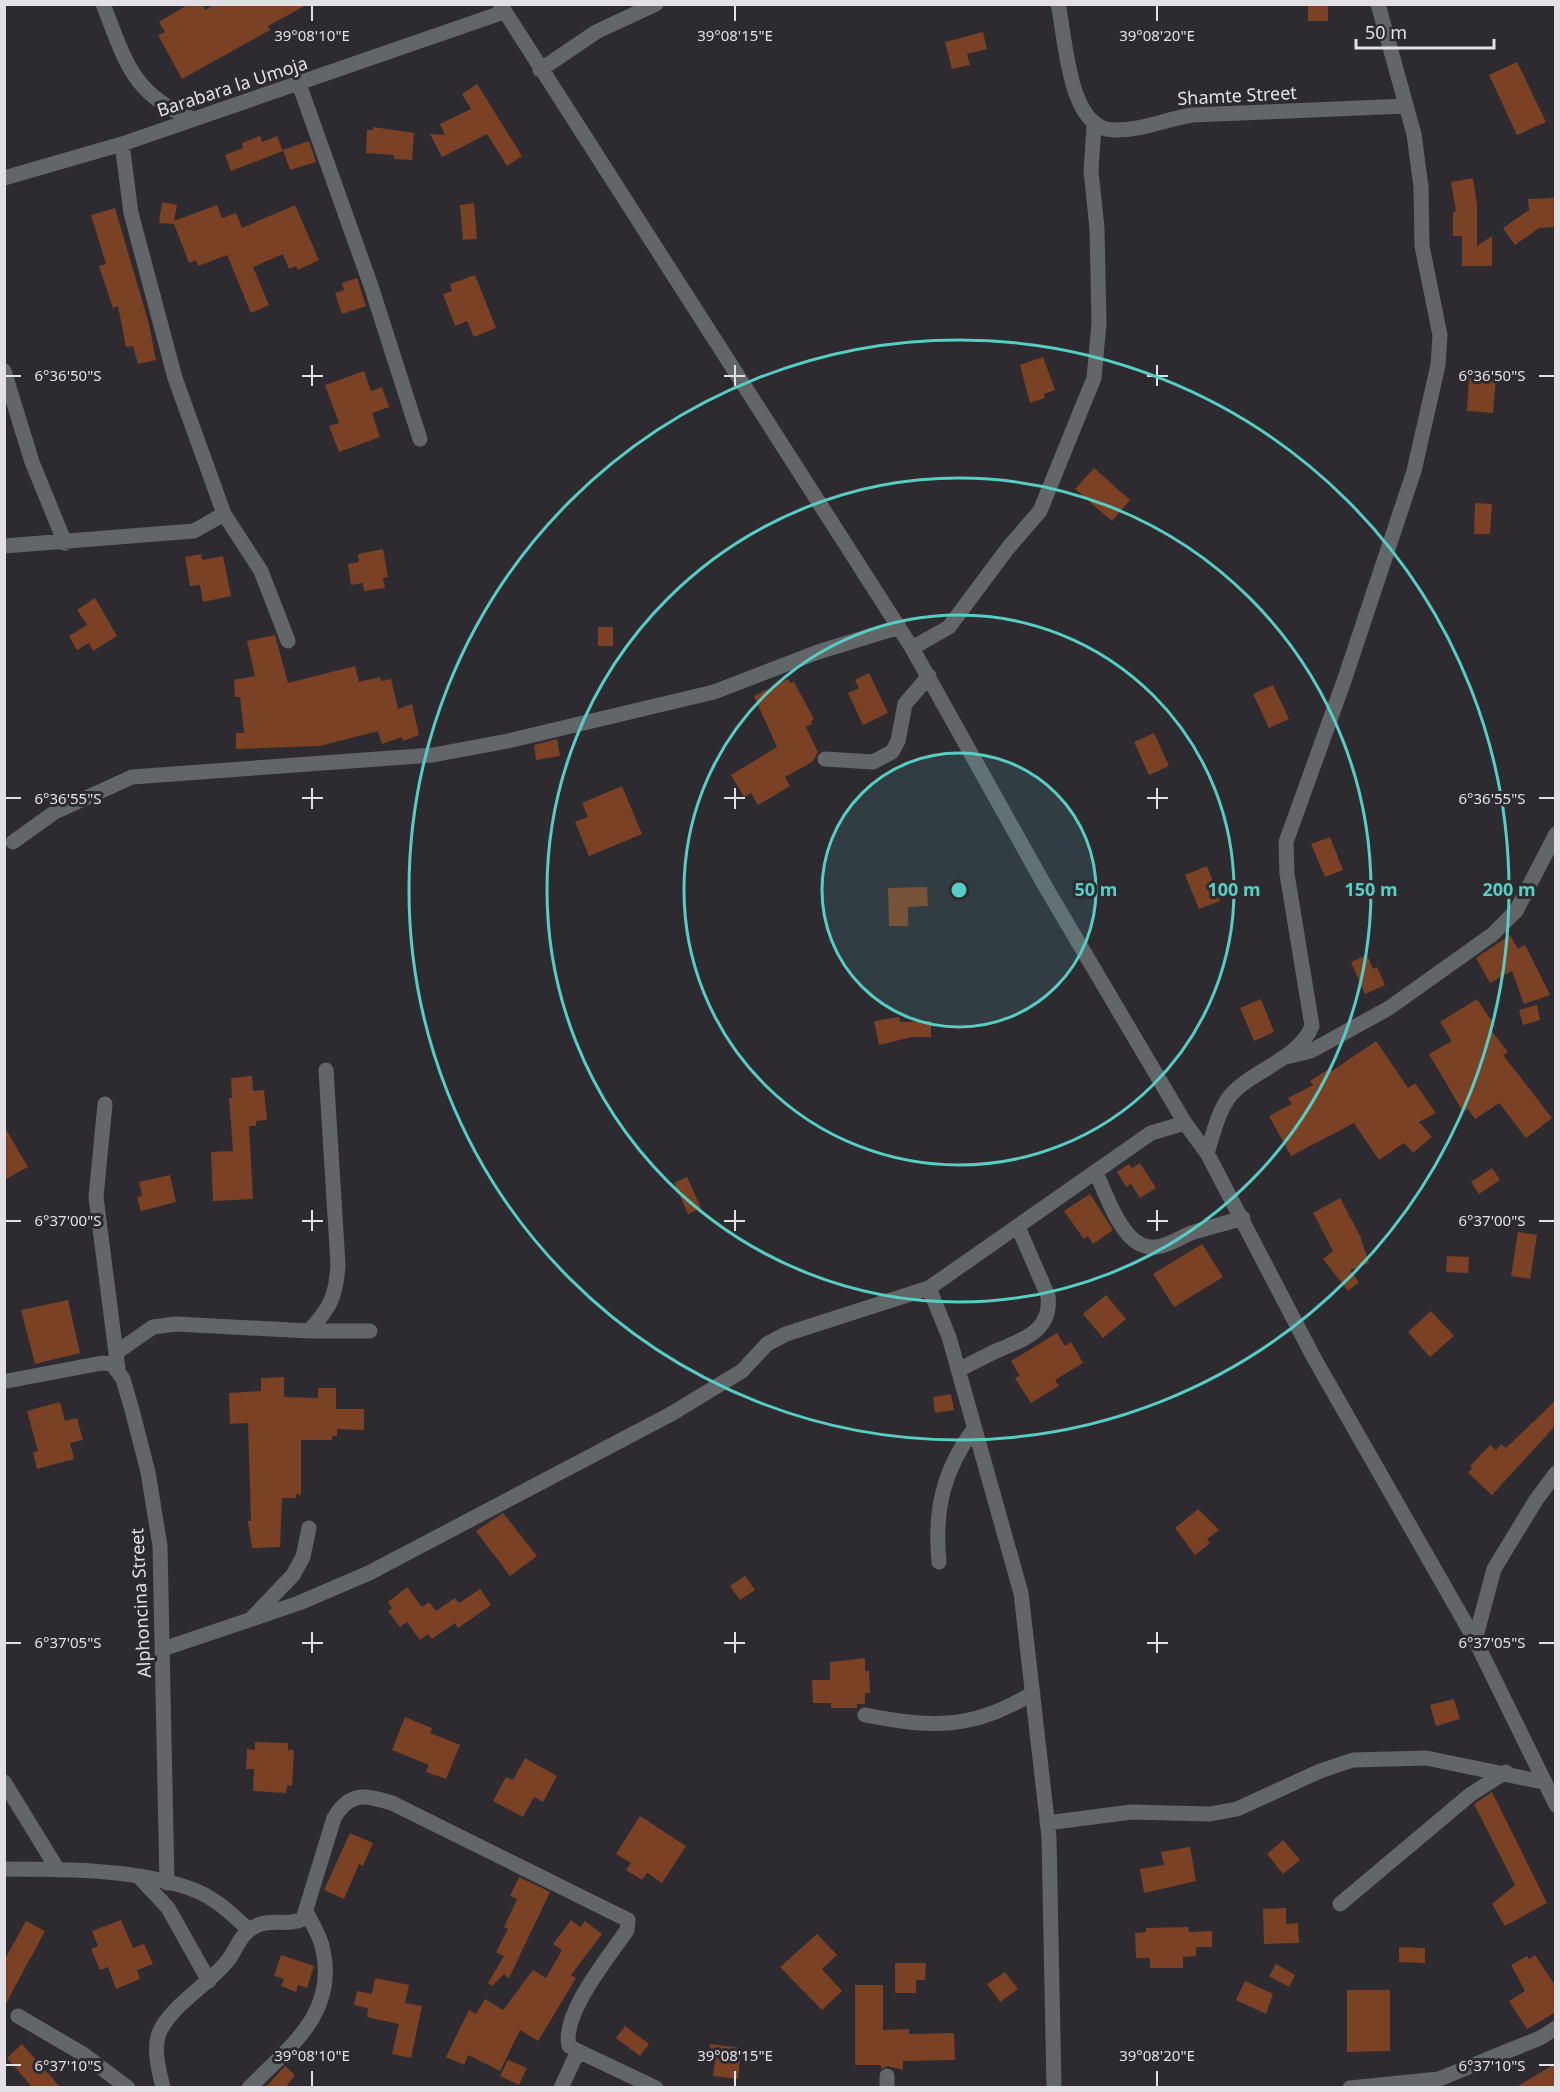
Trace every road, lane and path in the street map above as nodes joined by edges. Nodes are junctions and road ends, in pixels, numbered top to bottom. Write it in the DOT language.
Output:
graph roads {
  1 [pos="103,4"];
  2 [pos="656,4"];
  3 [pos="1058,4"];
  4 [pos="1378,4"];
  5 [pos="502,8"];
  6 [pos="540,69"];
  7 [pos="299,84"];
  8 [pos="1406,106"];
  9 [pos="193,119"];
  10 [pos="1094,126"];
  11 [pos="122,144"];
  12 [pos="4,178"];
  13 [pos="4,371"];
  14 [pos="420,439"];
  15 [pos="224,514"];
  16 [pos="65,543"];
  17 [pos="4,546"];
  18 [pos="899,627"];
  19 [pos="288,642"];
  20 [pos="912,648"];
  21 [pos="929,676"];
  22 [pos="825,759"];
  23 [pos="1556,834"];
  24 [pos="13,842"];
  25 [pos="1281,1058"];
  26 [pos="326,1070"];
  27 [pos="105,1104"];
  28 [pos="1185,1123"];
  29 [pos="1207,1153"];
  30 [pos="1096,1172"];
  31 [pos="1243,1218"];
  32 [pos="1018,1227"];
  33 [pos="929,1288"];
  34 [pos="309,1331"];
  35 [pos="370,1331"];
  36 [pos="117,1352"];
  37 [pos="118,1369"];
  38 [pos="959,1370"];
  39 [pos="7,1381"];
  40 [pos="974,1429"];
  41 [pos="1556,1473"];
  42 [pos="309,1528"];
  43 [pos="939,1562"];
  44 [pos="252,1618"];
  45 [pos="1475,1640"];
  46 [pos="164,1649"];
  47 [pos="1033,1693"];
  48 [pos="865,1715"];
  49 [pos="1506,1772"];
  50 [pos="4,1782"];
  51 [pos="1543,1782"];
  52 [pos="1556,1805"];
  53 [pos="1047,1823"];
  54 [pos="4,1869"];
  55 [pos="58,1870"];
  56 [pos="137,1876"];
  57 [pos="166,1883"];
  58 [pos="1340,1904"];
  59 [pos="307,1912"];
  60 [pos="249,1930"];
  61 [pos="209,1981"];
  62 [pos="18,2016"];
  63 [pos="1556,2028"];
  64 [pos="578,2052"];
  65 [pos="1438,2083"];
  66 [pos="128,2088"];
  67 [pos="163,2088"];
  68 [pos="249,2088"];
  69 [pos="561,2088"];
  70 [pos="656,2088"];
  71 [pos="1054,2088"];
  72 [pos="1350,2088"];
  1 -- 9 [label="street"];
  2 -- 6 [label="street"];
  3 -- 10 [label="street"];
  4 -- 8 [label="street"];
  5 -- 6 [label="street"];
  5 -- 7 [label="street, Barabara la Umoja"];
  6 -- 18 [label="street"];
  7 -- 9 [label="street, Barabara la Umoja"];
  7 -- 14 [label="street"];
  8 -- 10 [label="street, Shamte Street"];
  8 -- 25 [label="street"];
  9 -- 11 [label="street, Barabara la Umoja"];
  10 -- 20 [label="street"];
  11 -- 12 [label="street, Barabara la Umoja"];
  11 -- 15 [label="street"];
  13 -- 16 [label="street"];
  15 -- 16 [label="street"];
  15 -- 19 [label="street"];
  16 -- 17 [label="street"];
  18 -- 20 [label="street"];
  18 -- 24 [label="street"];
  20 -- 21 [label="street"];
  21 -- 22 [label="street"];
  21 -- 28 [label="street"];
  23 -- 25 [label="street"];
  25 -- 29 [label="street"];
  26 -- 34 [label="street"];
  27 -- 36 [label="street, Alphoncina Street"];
  28 -- 29 [label="street"];
  28 -- 30 [label="street"];
  29 -- 31 [label="street"];
  30 -- 31 [label="street"];
  30 -- 32 [label="street"];
  31 -- 45 [label="street"];
  32 -- 33 [label="street"];
  32 -- 38 [label="street"];
  33 -- 38 [label="street"];
  33 -- 44 [label="street"];
  34 -- 35 [label="street"];
  34 -- 36 [label="street"];
  36 -- 37 [label="street, Alphoncina Street"];
  37 -- 39 [label="street"];
  37 -- 46 [label="street, Alphoncina Street"];
  38 -- 40 [label="street"];
  40 -- 43 [label="street"];
  40 -- 47 [label="street"];
  41 -- 45 [label="street"];
  42 -- 44 [label="street"];
  44 -- 46 [label="street"];
  45 -- 51 [label="street"];
  46 -- 57 [label="street, Alphoncina Street"];
  47 -- 48 [label="street"];
  47 -- 53 [label="street"];
  49 -- 51 [label="street"];
  49 -- 53 [label="street"];
  49 -- 58 [label="street"];
  50 -- 55 [label="street"];
  51 -- 52 [label="street"];
  53 -- 71 [label="street"];
  54 -- 55 [label="street"];
  55 -- 56 [label="street"];
  56 -- 57 [label="street"];
  56 -- 61 [label="street"];
  57 -- 60 [label="street"];
  59 -- 60 [label="street"];
  59 -- 64 [label="street"];
  59 -- 68 [label="street"];
  60 -- 61 [label="street"];
  61 -- 67 [label="street"];
  62 -- 66 [label="street"];
  63 -- 65 [label="street"];
  64 -- 69 [label="street"];
  64 -- 70 [label="street"];
  65 -- 72 [label="street"];
}
